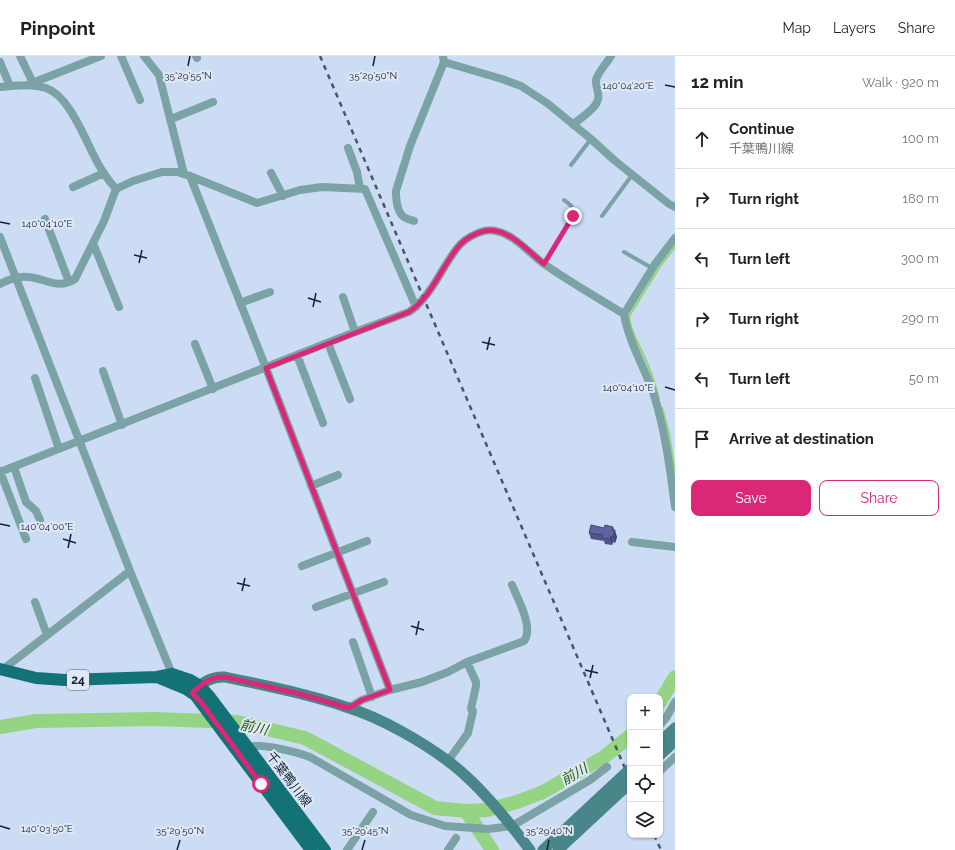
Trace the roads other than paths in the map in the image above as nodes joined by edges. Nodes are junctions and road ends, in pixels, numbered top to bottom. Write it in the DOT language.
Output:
graph roads {
  1 [pos="20,56"];
  2 [pos="121,56"];
  3 [pos="144,56"];
  4 [pos="611,56"];
  5 [pos="96,57"];
  6 [pos="443,59"];
  7 [pos="0,62"];
  8 [pos="30,84"];
  9 [pos="10,86"];
  10 [pos="0,87"];
  11 [pos="140,100"];
  12 [pos="213,102"];
  13 [pos="171,119"];
  14 [pos="573,125"];
  15 [pos="591,139"];
  16 [pos="348,148"];
  17 [pos="570,165"];
  18 [pos="104,173"];
  19 [pos="271,173"];
  20 [pos="632,174"];
  21 [pos="187,175"];
  22 [pos="73,187"];
  23 [pos="116,189"];
  24 [pos="360,189"];
  25 [pos="283,196"];
  26 [pos="564,200"];
  27 [pos="675,206"];
  28 [pos="602,216"];
  29 [pos="45,218"];
  30 [pos="414,220"];
  31 [pos="0,237"];
  32 [pos="674,242"];
  33 [pos="92,243"];
  34 [pos="624,252"];
  35 [pos="544,264"];
  36 [pos="653,269"];
  37 [pos="16,278"];
  38 [pos="69,282"];
  39 [pos="0,284"];
  40 [pos="270,292"];
  41 [pos="343,297"];
  42 [pos="240,302"];
  43 [pos="119,307"];
  44 [pos="416,307"];
  45 [pos="624,314"];
  46 [pos="355,332"];
  47 [pos="328,343"];
  48 [pos="195,344"];
  49 [pos="297,355"];
  50 [pos="266,368"];
  51 [pos="103,370"];
  52 [pos="35,378"];
  53 [pos="213,389"];
  54 [pos="350,399"];
  55 [pos="323,423"];
  56 [pos="122,425"];
  57 [pos="79,442"];
  58 [pos="59,449"];
  59 [pos="14,467"];
  60 [pos="0,472"];
  61 [pos="338,475"];
  62 [pos="311,486"];
  63 [pos="675,507"];
  64 [pos="40,520"];
  65 [pos="26,539"];
  66 [pos="367,541"];
  67 [pos="632,542"];
  68 [pos="675,548"];
  69 [pos="337,552"];
  70 [pos="302,566"];
  71 [pos="130,571"];
  72 [pos="384,582"];
  73 [pos="512,586"];
  74 [pos="353,593"];
  75 [pos="35,602"];
  76 [pos="316,606"];
  77 [pos="47,635"];
  78 [pos="353,642"];
  79 [pos="467,662"];
  80 [pos="1,670"];
  81 [pos="172,674"];
  82 [pos="156,677"];
  83 [pos="196,689"];
  84 [pos="390,690"];
  85 [pos="372,697"];
  86 [pos="675,702"];
  87 [pos="349,708"];
  88 [pos="663,722"];
  89 [pos="675,728"];
  90 [pos="663,739"];
  91 [pos="675,741"];
  92 [pos="247,745"];
  93 [pos="663,752"];
  94 [pos="675,757"];
  95 [pos="448,761"];
  96 [pos="607,767"];
  97 [pos="663,767"];
  98 [pos="627,772"];
  99 [pos="627,786"];
  100 [pos="372,812"];
  101 [pos="512,826"];
  102 [pos="456,838"];
  103 [pos="526,848"];
  104 [pos="311,850"];
  105 [pos="325,850"];
  106 [pos="347,850"];
  107 [pos="448,850"];
  108 [pos="543,850"];
  109 [pos="558,850"];
  1 -- 8 [label="street"];
  2 -- 11 [label="street"];
  3 -- 13 [label="street"];
  4 -- 14 [label="street"];
  5 -- 8 [label="street"];
  6 -- 14 [label="street"];
  6 -- 30 [label="street"];
  7 -- 9 [label="street"];
  8 -- 9 [label="street"];
  8 -- 18 [label="street"];
  9 -- 10 [label="street"];
  12 -- 13 [label="street"];
  13 -- 21 [label="street"];
  14 -- 15 [label="street"];
  15 -- 17 [label="lane"];
  15 -- 20 [label="street"];
  16 -- 24 [label="street"];
  18 -- 22 [label="street"];
  18 -- 23 [label="street"];
  19 -- 25 [label="street"];
  20 -- 27 [label="street"];
  20 -- 28 [label="lane"];
  21 -- 23 [label="street"];
  21 -- 25 [label="street"];
  21 -- 42 [label="street"];
  23 -- 33 [label="street"];
  24 -- 25 [label="street"];
  24 -- 44 [label="street"];
  26 -- 35 [label="lane"];
  29 -- 38 [label="street"];
  31 -- 37 [label="street"];
  32 -- 36 [label="street"];
  33 -- 38 [label="street"];
  33 -- 43 [label="street"];
  34 -- 36 [label="lane"];
  35 -- 44 [label="street"];
  35 -- 45 [label="street"];
  36 -- 45 [label="street"];
  37 -- 38 [label="street"];
  37 -- 39 [label="street"];
  37 -- 57 [label="street"];
  40 -- 42 [label="street"];
  41 -- 46 [label="street"];
  42 -- 50 [label="street"];
  44 -- 46 [label="street"];
  45 -- 63 [label="street"];
  46 -- 47 [label="street"];
  47 -- 49 [label="street"];
  47 -- 54 [label="street"];
  48 -- 53 [label="street"];
  49 -- 50 [label="street"];
  49 -- 55 [label="street"];
  50 -- 53 [label="street"];
  50 -- 62 [label="street"];
  51 -- 56 [label="street"];
  52 -- 58 [label="street"];
  53 -- 56 [label="street"];
  56 -- 57 [label="street"];
  57 -- 58 [label="street"];
  57 -- 71 [label="street"];
  58 -- 59 [label="street"];
  59 -- 60 [label="street"];
  59 -- 64 [label="street"];
  60 -- 65 [label="street"];
  61 -- 62 [label="street"];
  62 -- 69 [label="street"];
  66 -- 69 [label="street"];
  67 -- 68 [label="street"];
  69 -- 70 [label="street"];
  69 -- 74 [label="street"];
  71 -- 77 [label="street"];
  71 -- 81 [label="street"];
  72 -- 74 [label="street"];
  73 -- 79 [label="street"];
  74 -- 76 [label="street"];
  74 -- 84 [label="street"];
  75 -- 77 [label="street"];
  77 -- 80 [label="street"];
  78 -- 85 [label="street"];
  79 -- 84 [label="street"];
  79 -- 95 [label="street"];
  80 -- 82 [label="main road, 千葉鴨川線 / 24"];
  81 -- 82 [label="main road, 千葉鴨川線 / 24"];
  81 -- 83 [label="main road, 千葉鴨川線 / 24"];
  82 -- 83 [label="main road, 千葉鴨川線 / 24"];
  83 -- 87 [label="street"];
  83 -- 92 [label="main road, 千葉鴨川線 / 24"];
  83 -- 104 [label="main road, 千葉鴨川線 / 24"];
  84 -- 85 [label="street"];
  85 -- 87 [label="street"];
  86 -- 88 [label="street"];
  87 -- 95 [label="street"];
  89 -- 90 [label="street"];
  91 -- 93 [label="street"];
  92 -- 101 [label="street"];
  92 -- 105 [label="main road, 千葉鴨川線 / 24"];
  94 -- 97 [label="street"];
  95 -- 101 [label="street"];
  96 -- 101 [label="street"];
  98 -- 108 [label="street, bridge"];
  99 -- 109 [label="street"];
  100 -- 106 [label="street"];
  101 -- 103 [label="street"];
  102 -- 107 [label="street"];
}
